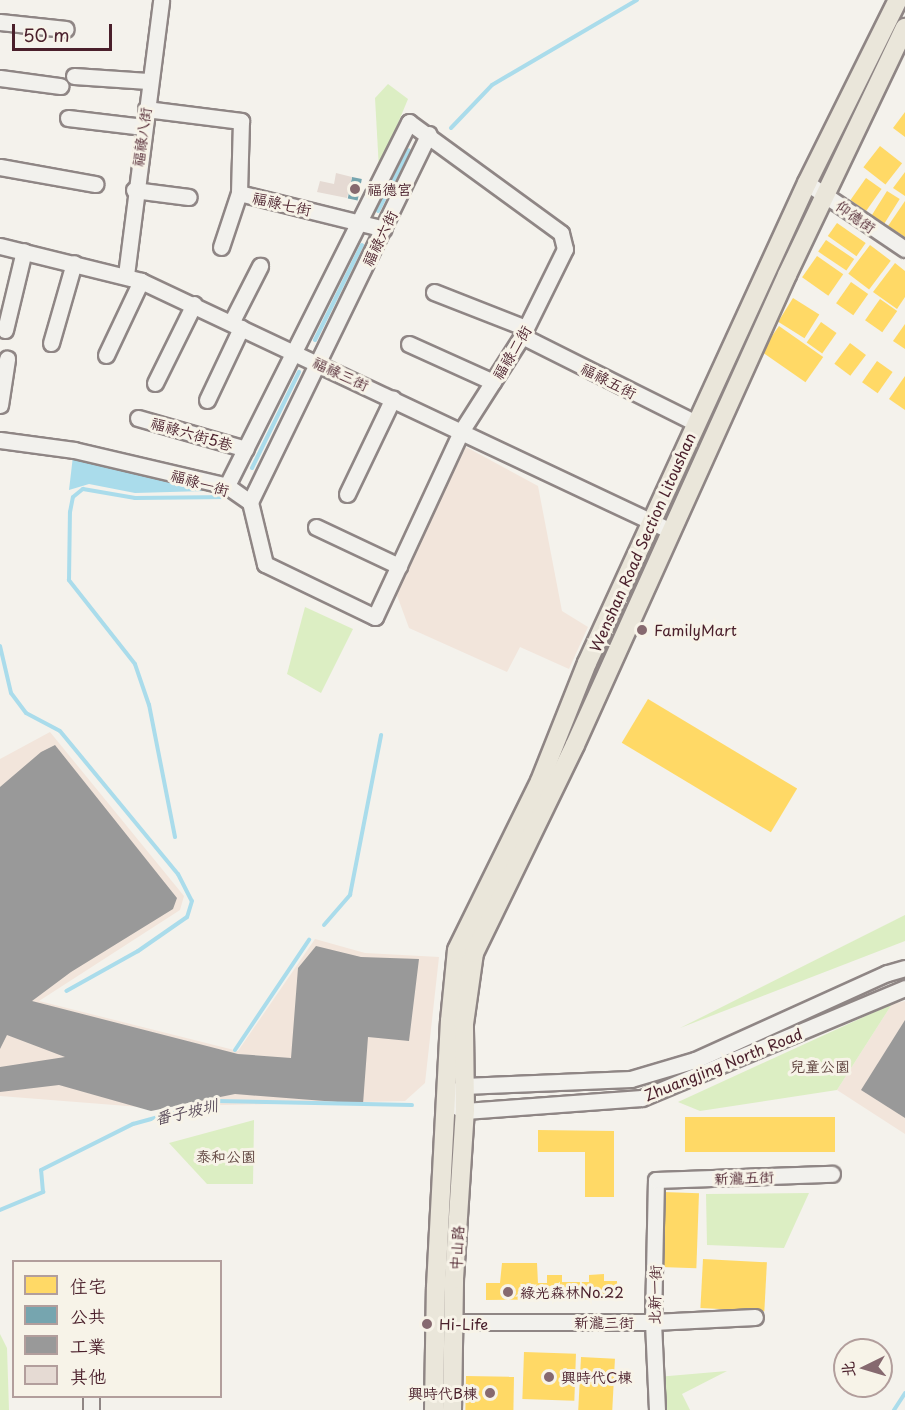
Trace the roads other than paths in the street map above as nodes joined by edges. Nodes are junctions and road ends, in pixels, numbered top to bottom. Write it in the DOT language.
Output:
graph roads {
  1 [pos="161,0"];
  2 [pos="898,0"];
  3 [pos="0,21"];
  4 [pos="905,28"];
  5 [pos="66,29"];
  6 [pos="74,76"];
  7 [pos="0,78"];
  8 [pos="148,81"];
  9 [pos="60,86"];
  10 [pos="146,109"];
  11 [pos="68,118"];
  12 [pos="143,127"];
  13 [pos="429,134"];
  14 [pos="0,167"];
  15 [pos="807,183"];
  16 [pos="96,184"];
  17 [pos="134,190"];
  18 [pos="239,193"];
  19 [pos="825,194"];
  20 [pos="189,196"];
  21 [pos="361,220"];
  22 [pos="384,229"];
  23 [pos="0,246"];
  24 [pos="221,247"];
  25 [pos="905,249"];
  26 [pos="24,251"];
  27 [pos="74,263"];
  28 [pos="260,266"];
  29 [pos="126,275"];
  30 [pos="141,281"];
  31 [pos="434,292"];
  32 [pos="194,304"];
  33 [pos="237,325"];
  34 [pos="5,330"];
  35 [pos="524,332"];
  36 [pos="51,343"];
  37 [pos="409,344"];
  38 [pos="295,352"];
  39 [pos="106,355"];
  40 [pos="7,359"];
  41 [pos="317,362"];
  42 [pos="493,382"];
  43 [pos="155,383"];
  44 [pos="393,398"];
  45 [pos="207,400"];
  46 [pos="0,405"];
  47 [pos="138,418"];
  48 [pos="696,423"];
  49 [pos="462,430"];
  50 [pos="0,440"];
  51 [pos="246,449"];
  52 [pos="227,486"];
  53 [pos="346,494"];
  54 [pos="250,502"];
  55 [pos="651,522"];
  56 [pos="316,527"];
  57 [pos="670,531"];
  58 [pos="399,566"];
  59 [pos="905,968"];
  60 [pos="905,988"];
  61 [pos="463,1086"];
  62 [pos="446,1101"];
  63 [pos="465,1111"];
  64 [pos="832,1174"];
  65 [pos="656,1180"];
  66 [pos="754,1317"];
  67 [pos="454,1322"];
  68 [pos="653,1322"];
  69 [pos="434,1410"];
  70 [pos="452,1410"];
  71 [pos="657,1410"];
  1 -- 8 [label="street, 福祿八街"];
  2 -- 15 [label="main road, Wenshan Road Section Litoushan"];
  3 -- 5 [label="street"];
  4 -- 19 [label="main road, Wenshan Road Section Litoushan"];
  6 -- 8 [label="street"];
  7 -- 9 [label="street"];
  8 -- 10 [label="street, 福祿八街"];
  10 -- 12 [label="street, 福祿八街"];
  10 -- 18 [label="street, 福祿七街"];
  11 -- 12 [label="street"];
  12 -- 17 [label="street, 福祿八街"];
  13 -- 21 [label="street, 福祿六街"];
  13 -- 22 [label="street, 福祿六街"];
  13 -- 35 [label="street, 福祿二街"];
  14 -- 16 [label="street"];
  15 -- 19 [label="street, 仰德街"];
  15 -- 48 [label="main road, Wenshan Road Section Litoushan"];
  17 -- 20 [label="street"];
  17 -- 29 [label="street, 福祿八街"];
  18 -- 21 [label="street, 福祿七街"];
  18 -- 24 [label="street"];
  19 -- 25 [label="street, 仰德街"];
  19 -- 57 [label="main road, Wenshan Road Section Litoushan"];
  21 -- 22 [label="street, 福祿七街"];
  21 -- 38 [label="street, 福祿六街"];
  22 -- 41 [label="street, 福祿六街"];
  23 -- 26 [label="street, 福祿三街"];
  26 -- 27 [label="street, 福祿三街"];
  26 -- 34 [label="street"];
  27 -- 29 [label="street, 福祿三街"];
  27 -- 36 [label="street"];
  28 -- 33 [label="street"];
  29 -- 30 [label="street, 福祿三街"];
  30 -- 32 [label="street, 福祿三街"];
  30 -- 39 [label="street"];
  31 -- 35 [label="street, 福祿五街"];
  32 -- 33 [label="street, 福祿三街"];
  32 -- 43 [label="street"];
  33 -- 38 [label="street, 福祿三街"];
  33 -- 45 [label="street"];
  35 -- 42 [label="street, 福祿二街"];
  35 -- 48 [label="street, 福祿五街"];
  37 -- 42 [label="street"];
  38 -- 41 [label="street, 福祿三街"];
  38 -- 51 [label="street, 福祿六街"];
  40 -- 46 [label="street"];
  41 -- 44 [label="street, 福祿三街"];
  41 -- 54 [label="street, 福祿六街"];
  42 -- 49 [label="street, 福祿二街"];
  44 -- 49 [label="street, 福祿三街"];
  44 -- 53 [label="street"];
  47 -- 51 [label="street, 福祿六街5巷"];
  48 -- 55 [label="main road, Wenshan Road Section Litoushan"];
  49 -- 55 [label="street, 福祿三街"];
  49 -- 58 [label="street, 福祿二街"];
  50 -- 52 [label="street, 福祿一街"];
  51 -- 52 [label="street, 福祿六街"];
  52 -- 54 [label="street, 福祿一街"];
  54 -- 58 [label="street, 福祿二街"];
  55 -- 57 [label="street, 福祿三街"];
  55 -- 62 [label="main road, Wenshan Road Section Litoushan"];
  56 -- 58 [label="street"];
  57 -- 61 [label="main road, Wenshan Road Section Litoushan"];
  59 -- 61 [label="street, Zhuangjing North Road"];
  60 -- 63 [label="street, Zhuangjing North Road"];
  61 -- 62 [label="street"];
  61 -- 63 [label="main road, 中山路"];
  62 -- 63 [label="street"];
  62 -- 69 [label="main road, 中山路"];
  63 -- 67 [label="main road, 中山路"];
  64 -- 65 [label="street, 新瀧五街"];
  65 -- 68 [label="street, 北新一街"];
  66 -- 68 [label="street, 新瀧三街"];
  67 -- 68 [label="street, 新瀧三街"];
  67 -- 70 [label="main road, 中山路"];
  68 -- 71 [label="street, 北新一街"];
}
